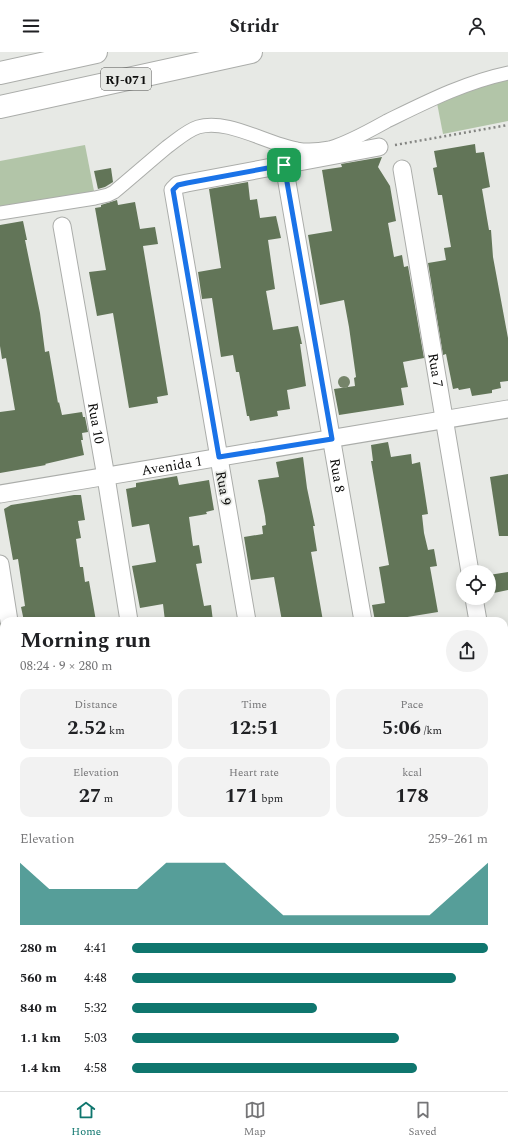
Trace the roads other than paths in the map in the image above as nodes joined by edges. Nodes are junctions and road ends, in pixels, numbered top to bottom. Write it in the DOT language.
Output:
graph roads {
  1 [pos="96,52"];
  2 [pos="251,52"];
  3 [pos="0,73"];
  4 [pos="508,73"];
  5 [pos="0,107"];
  6 [pos="379,148"];
  7 [pos="284,165"];
  8 [pos="402,169"];
  9 [pos="0,213"];
  10 [pos="62,226"];
  11 [pos="508,409"];
  12 [pos="444,420"];
  13 [pos="332,439"];
  14 [pos="219,457"];
  15 [pos="106,477"];
  16 [pos="0,494"];
  17 [pos="0,564"];
  18 [pos="469,565"];
  19 [pos="475,605"];
  20 [pos="8,617"];
  21 [pos="128,617"];
  22 [pos="245,617"];
  23 [pos="362,617"];
  24 [pos="477,617"];
  1 -- 3 [label="highway, RJ-071"];
  2 -- 5 [label="highway, RJ-071"];
  4 -- 9 [label="street"];
  6 -- 7 [label="street"];
  7 -- 13 [label="street, Rua 8"];
  7 -- 14 [label="street, Rua 9"];
  8 -- 12 [label="street, Rua 7"];
  10 -- 15 [label="street, Rua 10"];
  11 -- 12 [label="street, Avenida 1"];
  12 -- 13 [label="street, Avenida 1"];
  12 -- 18 [label="street, Rua 7"];
  13 -- 14 [label="street, Avenida 1"];
  13 -- 23 [label="street, Rua 8"];
  14 -- 15 [label="street, Avenida 1"];
  14 -- 22 [label="street, Rua 9"];
  15 -- 16 [label="street, Avenida 1"];
  15 -- 21 [label="street, Rua 10"];
  17 -- 20 [label="street"];
  19 -- 24 [label="street"];
}
